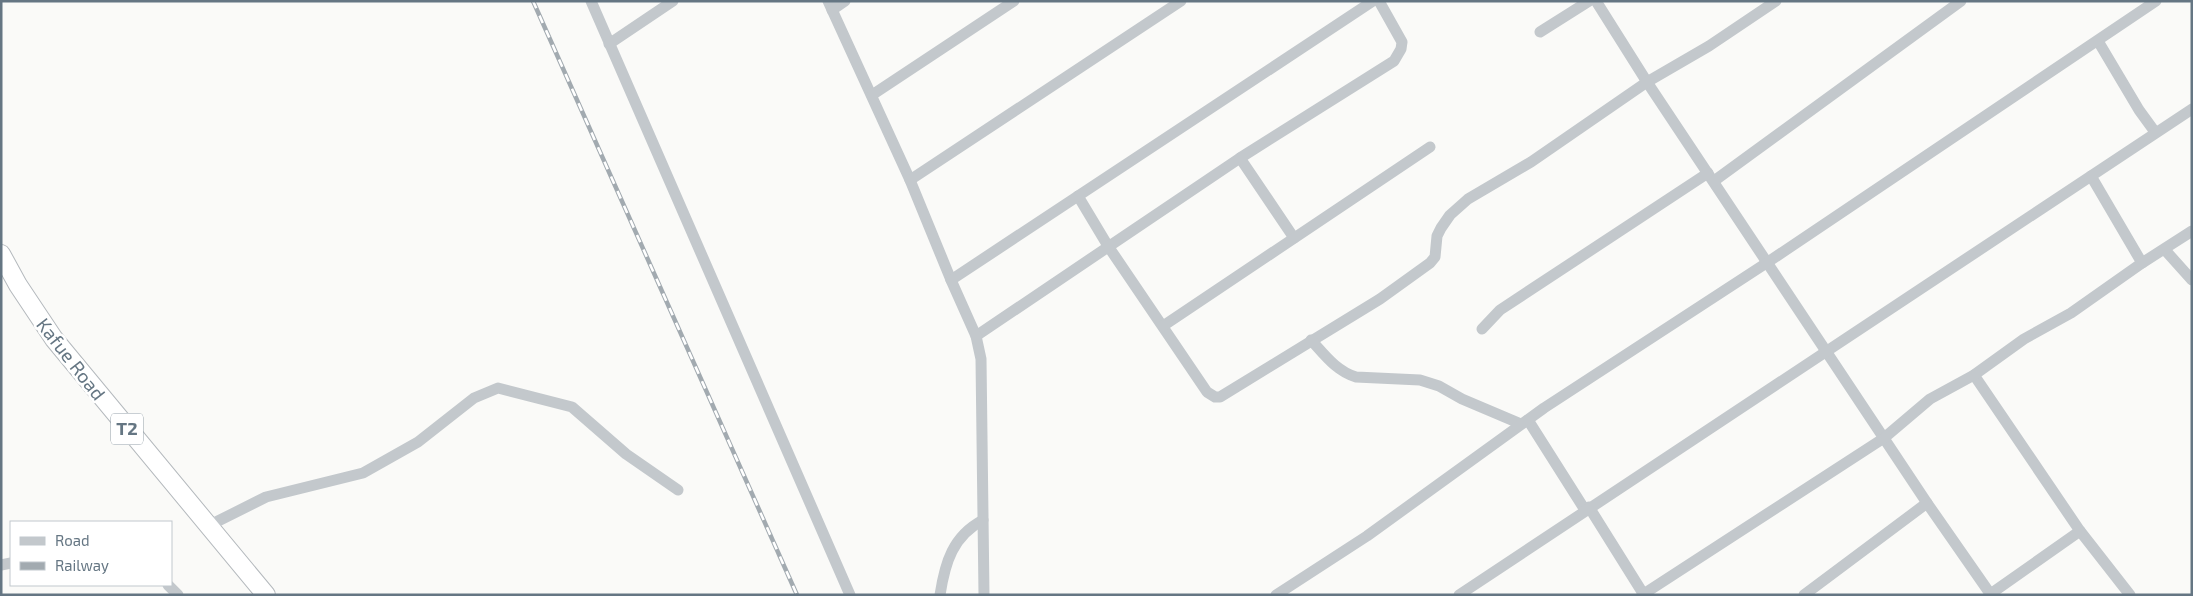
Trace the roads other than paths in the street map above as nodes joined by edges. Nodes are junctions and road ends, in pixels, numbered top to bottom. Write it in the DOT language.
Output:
graph roads {
  1 [pos="591,1"];
  2 [pos="673,1"];
  3 [pos="845,1"];
  4 [pos="1014,1"];
  5 [pos="1181,1"];
  6 [pos="1373,1"];
  7 [pos="1379,1"];
  8 [pos="1589,1"];
  9 [pos="1596,1"];
  10 [pos="1776,1"];
  11 [pos="1960,1"];
  12 [pos="2156,1"];
  13 [pos="830,6"];
  14 [pos="1540,32"];
  15 [pos="2098,41"];
  16 [pos="609,44"];
  17 [pos="1647,82"];
  18 [pos="872,95"];
  19 [pos="2192,109"];
  20 [pos="2155,132"];
  21 [pos="1430,147"];
  22 [pos="1240,158"];
  23 [pos="2091,176"];
  24 [pos="1711,177"];
  25 [pos="910,180"];
  26 [pos="1078,196"];
  27 [pos="2192,231"];
  28 [pos="1294,238"];
  29 [pos="1108,246"];
  30 [pos="2165,250"];
  31 [pos="1,254"];
  32 [pos="1768,262"];
  33 [pos="2142,262"];
  34 [pos="951,280"];
  35 [pos="2192,280"];
  36 [pos="1162,326"];
  37 [pos="1482,329"];
  38 [pos="976,336"];
  39 [pos="1311,340"];
  40 [pos="1827,351"];
  41 [pos="1974,375"];
  42 [pos="1524,422"];
  43 [pos="1884,438"];
  44 [pos="678,490"];
  45 [pos="1927,504"];
  46 [pos="1587,509"];
  47 [pos="983,520"];
  48 [pos="208,526"];
  49 [pos="2080,531"];
  50 [pos="169,586"];
  51 [pos="1643,594"];
  52 [pos="1990,594"];
  53 [pos="178,595"];
  54 [pos="266,595"];
  55 [pos="850,595"];
  56 [pos="940,595"];
  57 [pos="984,595"];
  58 [pos="1276,595"];
  59 [pos="1459,595"];
  60 [pos="1804,595"];
  61 [pos="2130,595"];
  1 -- 16 [label="street"];
  2 -- 16 [label="street"];
  3 -- 13 [label="street"];
  4 -- 18 [label="street"];
  5 -- 25 [label="street"];
  6 -- 26 [label="street"];
  7 -- 22 [label="street"];
  8 -- 14 [label="street"];
  9 -- 17 [label="street"];
  10 -- 17 [label="street"];
  11 -- 24 [label="street"];
  12 -- 15 [label="street"];
  13 -- 18 [label="street"];
  15 -- 20 [label="street"];
  15 -- 32 [label="street"];
  16 -- 55 [label="street"];
  17 -- 24 [label="street"];
  17 -- 39 [label="street"];
  18 -- 25 [label="street"];
  19 -- 20 [label="street"];
  20 -- 23 [label="street"];
  21 -- 28 [label="street"];
  22 -- 28 [label="street"];
  22 -- 29 [label="street"];
  23 -- 33 [label="street"];
  23 -- 40 [label="street"];
  24 -- 32 [label="street"];
  24 -- 37 [label="street"];
  25 -- 34 [label="street"];
  26 -- 29 [label="street"];
  26 -- 34 [label="street"];
  27 -- 30 [label="street"];
  28 -- 36 [label="street"];
  29 -- 36 [label="street"];
  29 -- 38 [label="street"];
  30 -- 33 [label="street"];
  30 -- 35 [label="street"];
  31 -- 48 [label="highway, Kafue Road / T2"];
  32 -- 40 [label="street"];
  32 -- 42 [label="street"];
  33 -- 41 [label="street"];
  34 -- 38 [label="street"];
  36 -- 39 [label="street"];
  38 -- 47 [label="street"];
  39 -- 42 [label="street"];
  40 -- 43 [label="street"];
  40 -- 46 [label="street"];
  41 -- 43 [label="street"];
  41 -- 49 [label="street"];
  42 -- 46 [label="street"];
  42 -- 58 [label="street"];
  43 -- 45 [label="street"];
  43 -- 51 [label="street"];
  44 -- 48 [label="street"];
  45 -- 52 [label="street"];
  45 -- 60 [label="street"];
  46 -- 51 [label="street"];
  46 -- 59 [label="street"];
  47 -- 56 [label="street"];
  47 -- 57 [label="street"];
  48 -- 54 [label="highway, Kafue Road / T2"];
  49 -- 52 [label="street"];
  49 -- 61 [label="street"];
  50 -- 53 [label="street"];
}
